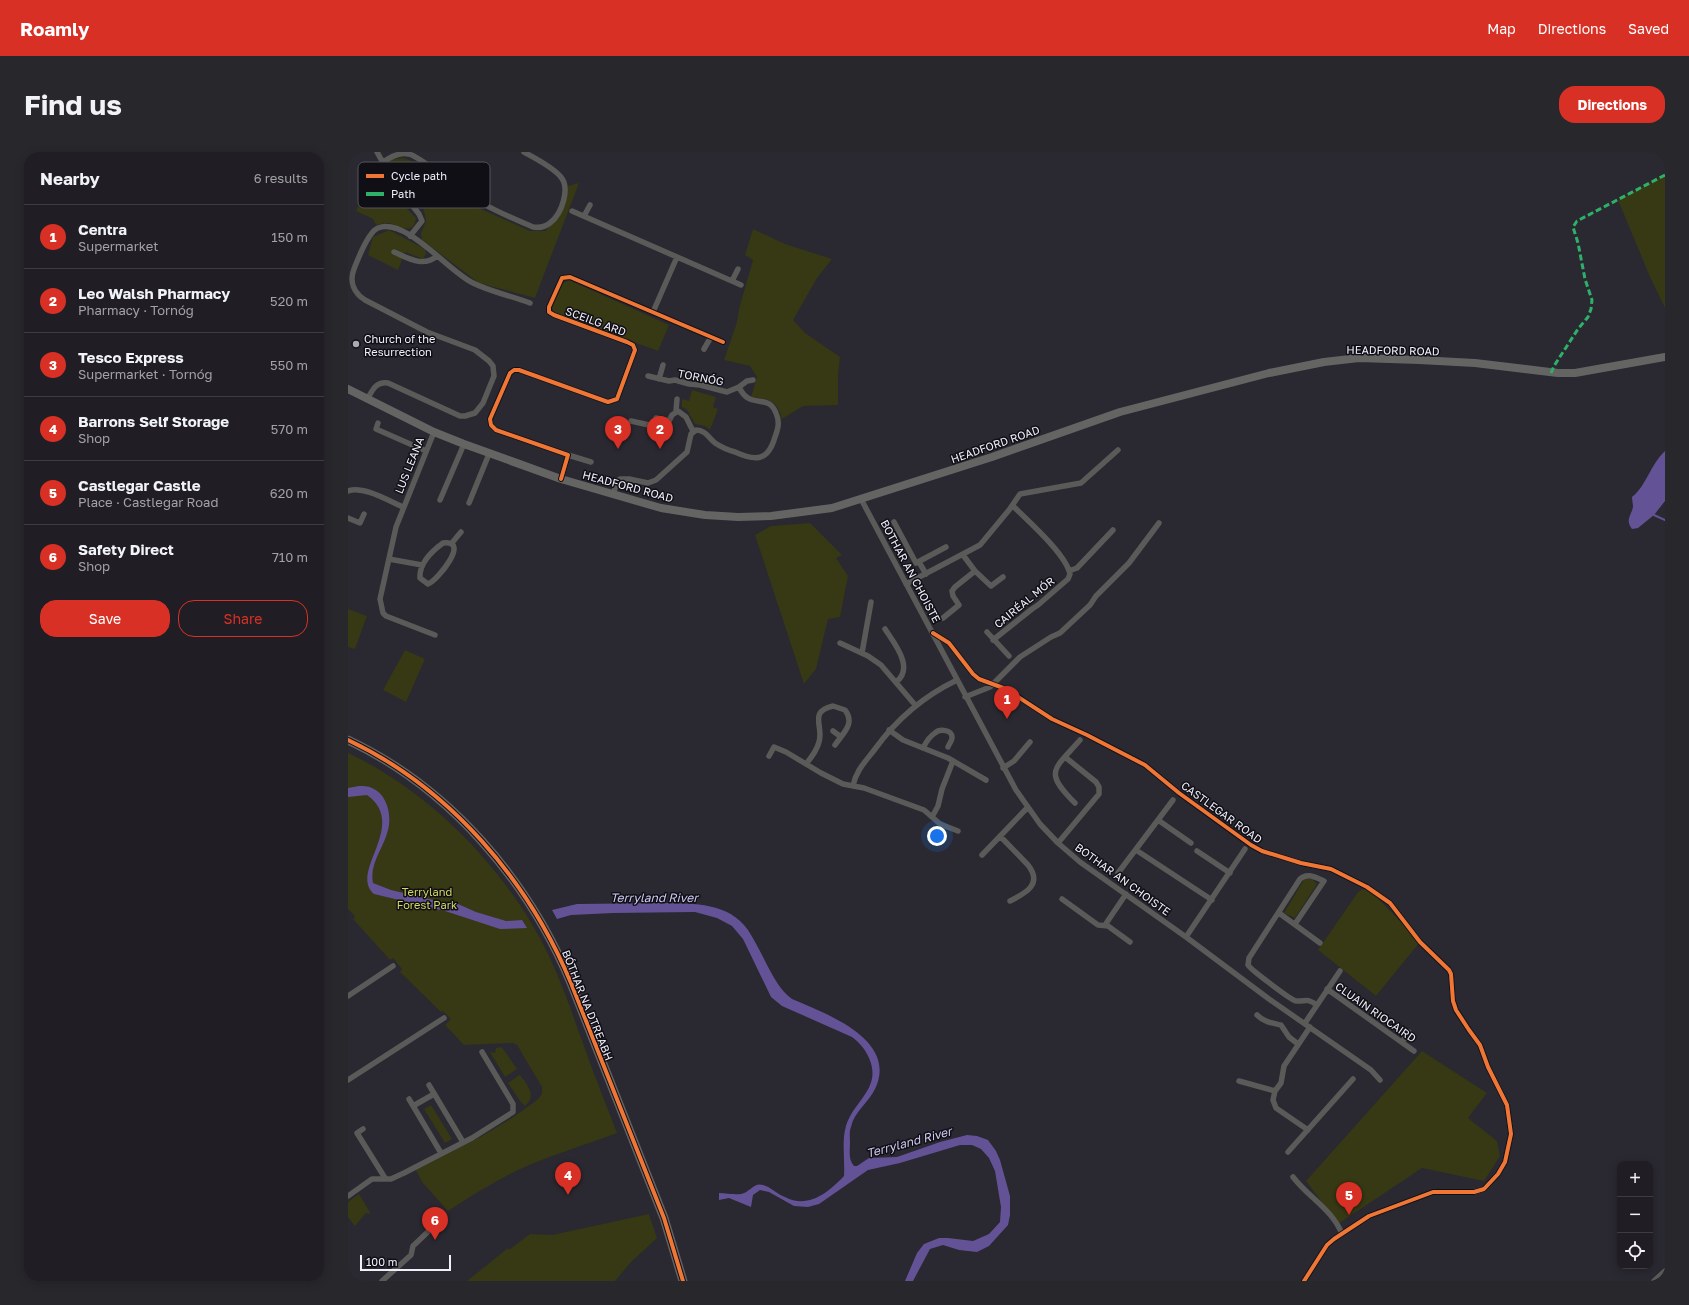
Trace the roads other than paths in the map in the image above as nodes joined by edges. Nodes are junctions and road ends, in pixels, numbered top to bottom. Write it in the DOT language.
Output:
graph roads {
  1 [pos="377,152"];
  2 [pos="524,152"];
  3 [pos="383,162"];
  4 [pos="422,162"];
  5 [pos="590,206"];
  6 [pos="490,207"];
  7 [pos="414,208"];
  8 [pos="572,211"];
  9 [pos="584,216"];
  10 [pos="410,236"];
  11 [pos="394,252"];
  12 [pos="437,256"];
  13 [pos="678,257"];
  14 [pos="738,270"];
  15 [pos="732,281"];
  16 [pos="741,285"];
  17 [pos="530,303"];
  18 [pos="653,312"];
  19 [pos="711,337"];
  20 [pos="723,342"];
  21 [pos="704,349"];
  22 [pos="1665,357"];
  23 [pos="663,365"];
  24 [pos="648,376"];
  25 [pos="659,379"];
  26 [pos="754,380"];
  27 [pos="739,387"];
  28 [pos="348,389"];
  29 [pos="368,398"];
  30 [pos="677,399"];
  31 [pos="676,411"];
  32 [pos="656,418"];
  33 [pos="631,421"];
  34 [pos="669,421"];
  35 [pos="378,423"];
  36 [pos="693,431"];
  37 [pos="434,432"];
  38 [pos="464,444"];
  39 [pos="1118,450"];
  40 [pos="426,451"];
  41 [pos="489,454"];
  42 [pos="568,455"];
  43 [pos="591,462"];
  44 [pos="562,479"];
  45 [pos="348,491"];
  46 [pos="613,495"];
  47 [pos="861,499"];
  48 [pos="440,500"];
  49 [pos="469,503"];
  50 [pos="1013,506"];
  51 [pos="403,507"];
  52 [pos="364,514"];
  53 [pos="348,518"];
  54 [pos="894,522"];
  55 [pos="1159,523"];
  56 [pos="1113,530"];
  57 [pos="461,532"];
  58 [pos="451,544"];
  59 [pos="946,548"];
  60 [pos="963,555"];
  61 [pos="389,559"];
  62 [pos="919,562"];
  63 [pos="422,566"];
  64 [pos="975,571"];
  65 [pos="1069,571"];
  66 [pos="926,574"];
  67 [pos="1003,577"];
  68 [pos="906,584"];
  69 [pos="871,602"];
  70 [pos="943,618"];
  71 [pos="885,629"];
  72 [pos="987,632"];
  73 [pos="933,633"];
  74 [pos="435,635"];
  75 [pos="994,640"];
  76 [pos="840,643"];
  77 [pos="862,653"];
  78 [pos="1009,656"];
  79 [pos="957,680"];
  80 [pos="896,682"];
  81 [pos="995,684"];
  82 [pos="965,697"];
  83 [pos="916,706"];
  84 [pos="889,730"];
  85 [pos="832,731"];
  86 [pos="841,737"];
  87 [pos="348,740"];
  88 [pos="1080,740"];
  89 [pos="1030,742"];
  90 [pos="835,745"];
  91 [pos="948,747"];
  92 [pos="923,748"];
  93 [pos="769,756"];
  94 [pos="1065,757"];
  95 [pos="953,761"];
  96 [pos="806,764"];
  97 [pos="1004,768"];
  98 [pos="986,780"];
  99 [pos="853,786"];
  100 [pos="1173,800"];
  101 [pos="1076,803"];
  102 [pos="1027,808"];
  103 [pos="932,817"];
  104 [pos="1158,820"];
  105 [pos="958,831"];
  106 [pos="1000,836"];
  107 [pos="1191,842"];
  108 [pos="1058,843"];
  109 [pos="1245,849"];
  110 [pos="1136,850"];
  111 [pos="1197,851"];
  112 [pos="982,855"];
  113 [pos="1118,873"];
  114 [pos="1230,873"];
  115 [pos="1126,894"];
  116 [pos="1062,900"];
  117 [pos="1212,900"];
  118 [pos="1010,901"];
  119 [pos="1279,912"];
  120 [pos="1295,924"];
  121 [pos="1105,925"];
  122 [pos="1186,937"];
  123 [pos="1130,942"];
  124 [pos="1320,942"];
  125 [pos="393,966"];
  126 [pos="1340,971"];
  127 [pos="1327,989"];
  128 [pos="348,996"];
  129 [pos="1317,1005"];
  130 [pos="1257,1015"];
  131 [pos="444,1018"];
  132 [pos="1308,1025"];
  133 [pos="1409,1032"];
  134 [pos="1402,1042"];
  135 [pos="1298,1044"];
  136 [pos="1414,1051"];
  137 [pos="482,1052"];
  138 [pos="1353,1079"];
  139 [pos="348,1080"];
  140 [pos="1380,1080"];
  141 [pos="1239,1081"];
  142 [pos="429,1085"];
  143 [pos="1275,1091"];
  144 [pos="434,1094"];
  145 [pos="409,1099"];
  146 [pos="413,1106"];
  147 [pos="363,1129"];
  148 [pos="1308,1130"];
  149 [pos="463,1142"];
  150 [pos="1288,1152"];
  151 [pos="441,1153"];
  152 [pos="1292,1177"];
  153 [pos="385,1178"];
  154 [pos="348,1196"];
  155 [pos="432,1228"];
  156 [pos="1342,1234"];
  157 [pos="1665,1271"];
  158 [pos="382,1281"];
  159 [pos="683,1281"];
  160 [pos="1304,1281"];
  161 [pos="1654,1281"];
  1 -- 3 [label="street"];
  2 -- 6 [label="street"];
  3 -- 4 [label="street"];
  5 -- 9 [label="street"];
  7 -- 10 [label="street"];
  8 -- 9 [label="street"];
  9 -- 13 [label="street"];
  10 -- 12 [label="street"];
  10 -- 29 [label="street"];
  11 -- 12 [label="street"];
  12 -- 17 [label="street"];
  13 -- 15 [label="street"];
  13 -- 18 [label="street"];
  14 -- 15 [label="street"];
  15 -- 16 [label="street"];
  18 -- 19 [label="street, SCEILG ARD"];
  18 -- 42 [label="street, SCEILG ARD"];
  19 -- 20 [label="street, SCEILG ARD"];
  19 -- 21 [label="street"];
  22 -- 47 [label="main road, HEADFORD ROAD"];
  23 -- 25 [label="street, TORNÓG"];
  24 -- 25 [label="street, TORNÓG"];
  25 -- 27 [label="street, TORNÓG"];
  26 -- 27 [label="street, TORNÓG"];
  27 -- 36 [label="street, TORNÓG"];
  28 -- 29 [label="main road, HEADFORD ROAD"];
  29 -- 37 [label="main road, HEADFORD ROAD"];
  30 -- 31 [label="street"];
  31 -- 34 [label="street"];
  31 -- 36 [label="street"];
  32 -- 34 [label="street"];
  33 -- 34 [label="street"];
  35 -- 40 [label="street"];
  36 -- 46 [label="street"];
  37 -- 38 [label="main road, HEADFORD ROAD"];
  37 -- 40 [label="street, LUS LEANA"];
  38 -- 41 [label="main road, HEADFORD ROAD"];
  38 -- 48 [label="street"];
  39 -- 50 [label="street"];
  40 -- 51 [label="street, LUS LEANA"];
  41 -- 44 [label="main road, HEADFORD ROAD"];
  41 -- 49 [label="street"];
  42 -- 43 [label="street, SCEILG ARD"];
  42 -- 44 [label="street"];
  44 -- 46 [label="main road, HEADFORD ROAD"];
  45 -- 51 [label="street, LUS LEANA"];
  46 -- 47 [label="main road, HEADFORD ROAD"];
  47 -- 68 [label="street, BOTHAR AN CHOISTE"];
  50 -- 60 [label="street"];
  50 -- 65 [label="street"];
  51 -- 61 [label="street, LUS LEANA"];
  52 -- 53 [label="street"];
  54 -- 62 [label="street"];
  55 -- 81 [label="street"];
  56 -- 65 [label="street"];
  57 -- 58 [label="street"];
  58 -- 63 [label="street"];
  58 -- 63 [label="street"];
  59 -- 62 [label="street"];
  60 -- 64 [label="street"];
  60 -- 66 [label="street"];
  61 -- 63 [label="street"];
  61 -- 74 [label="street, LUS LEANA"];
  62 -- 66 [label="street"];
  64 -- 67 [label="street"];
  64 -- 70 [label="street"];
  65 -- 75 [label="street, CAIRÉAL MÓR"];
  66 -- 68 [label="street"];
  68 -- 73 [label="street, BOTHAR AN CHOISTE"];
  69 -- 77 [label="street"];
  71 -- 80 [label="street"];
  72 -- 75 [label="street, CAIRÉAL MÓR"];
  73 -- 79 [label="street, BOTHAR AN CHOISTE"];
  73 -- 81 [label="street, CASTLEGAR ROAD"];
  75 -- 78 [label="street, CAIRÉAL MÓR"];
  76 -- 77 [label="street"];
  77 -- 80 [label="street"];
  79 -- 82 [label="street, BOTHAR AN CHOISTE"];
  79 -- 83 [label="street"];
  80 -- 83 [label="street"];
  81 -- 82 [label="street"];
  81 -- 156 [label="street, CASTLEGAR ROAD"];
  82 -- 97 [label="street, BOTHAR AN CHOISTE"];
  83 -- 84 [label="street"];
  84 -- 92 [label="street"];
  84 -- 99 [label="street"];
  85 -- 86 [label="street"];
  86 -- 90 [label="street"];
  86 -- 96 [label="street"];
  87 -- 159 [label="highway, BÓTHAR NA DTREABH"];
  88 -- 94 [label="street"];
  89 -- 97 [label="street"];
  91 -- 92 [label="street"];
  92 -- 95 [label="street"];
  93 -- 96 [label="street"];
  94 -- 101 [label="street"];
  94 -- 108 [label="street"];
  95 -- 98 [label="street"];
  95 -- 103 [label="street"];
  96 -- 99 [label="street"];
  97 -- 102 [label="street, BOTHAR AN CHOISTE"];
  99 -- 103 [label="street"];
  100 -- 104 [label="street"];
  102 -- 106 [label="street"];
  102 -- 108 [label="street, BOTHAR AN CHOISTE"];
  103 -- 105 [label="street"];
  104 -- 107 [label="street"];
  104 -- 110 [label="street"];
  106 -- 112 [label="street"];
  106 -- 118 [label="street"];
  108 -- 115 [label="street, BOTHAR AN CHOISTE"];
  109 -- 114 [label="street"];
  110 -- 113 [label="street"];
  110 -- 117 [label="street"];
  111 -- 114 [label="street"];
  114 -- 117 [label="street"];
  115 -- 121 [label="street"];
  115 -- 122 [label="street, BOTHAR AN CHOISTE"];
  116 -- 121 [label="street"];
  117 -- 122 [label="street"];
  119 -- 120 [label="street"];
  119 -- 120 [label="street"];
  119 -- 129 [label="street"];
  120 -- 124 [label="street"];
  121 -- 123 [label="street"];
  122 -- 132 [label="street, BOTHAR AN CHOISTE"];
  125 -- 128 [label="street"];
  126 -- 127 [label="street, CLUAIN RIOCAIRD"];
  127 -- 129 [label="street, CLUAIN RIOCAIRD"];
  127 -- 134 [label="street, CLUAIN RIOCAIRD"];
  129 -- 132 [label="street, CLUAIN RIOCAIRD"];
  130 -- 135 [label="street"];
  131 -- 139 [label="street"];
  132 -- 135 [label="street, CLUAIN RIOCAIRD"];
  132 -- 140 [label="street, BOTHAR AN CHOISTE"];
  133 -- 134 [label="street"];
  134 -- 136 [label="street, CLUAIN RIOCAIRD"];
  135 -- 143 [label="street, CLUAIN RIOCAIRD"];
  137 -- 149 [label="street"];
  138 -- 148 [label="street"];
  141 -- 143 [label="street"];
  142 -- 144 [label="street"];
  143 -- 148 [label="street"];
  144 -- 146 [label="street"];
  144 -- 149 [label="street"];
  145 -- 146 [label="street"];
  146 -- 151 [label="street"];
  147 -- 153 [label="street"];
  148 -- 150 [label="street"];
  149 -- 151 [label="street"];
  151 -- 153 [label="street"];
  152 -- 156 [label="street"];
  153 -- 154 [label="street"];
  155 -- 158 [label="street"];
  156 -- 160 [label="street, CASTLEGAR ROAD"];
  157 -- 161 [label="street"];
}
